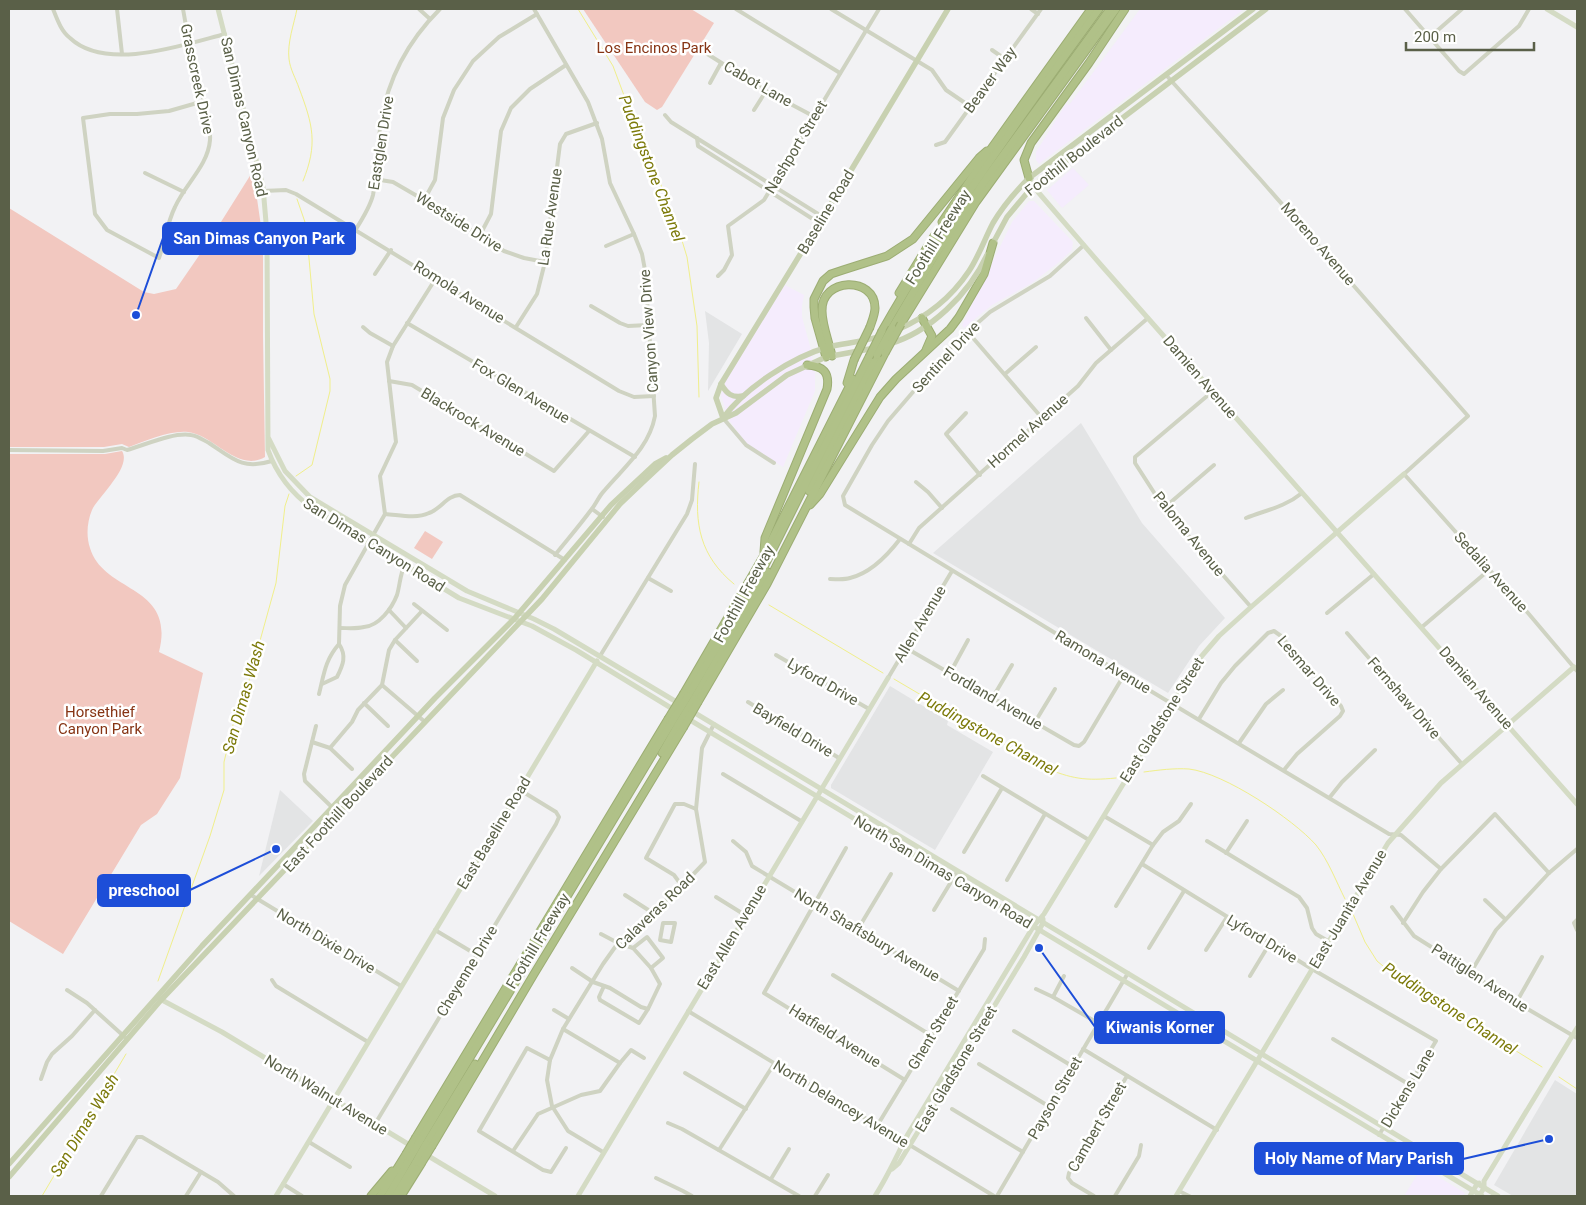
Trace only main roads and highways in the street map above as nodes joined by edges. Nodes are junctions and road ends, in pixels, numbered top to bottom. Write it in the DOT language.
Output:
graph roads {
  1 [pos="218,9"];
  2 [pos="948,9"];
  3 [pos="1091,9"];
  4 [pos="1099,9"];
  5 [pos="1110,9"];
  6 [pos="1116,9"];
  7 [pos="1125,9"];
  8 [pos="1253,9"];
  9 [pos="1266,9"];
  10 [pos="1547,9"];
  11 [pos="1577,27"];
  12 [pos="993,146"];
  13 [pos="1029,178"];
  14 [pos="1033,186"];
  15 [pos="993,242"];
  16 [pos="922,318"];
  17 [pos="926,325"];
  18 [pos="880,332"];
  19 [pos="827,348"];
  20 [pos="922,354"];
  21 [pos="829,357"];
  22 [pos="866,358"];
  23 [pos="807,365"];
  24 [pos="721,384"];
  25 [pos="744,396"];
  26 [pos="843,396"];
  27 [pos="723,418"];
  28 [pos="275,461"];
  29 [pos="1404,474"];
  30 [pos="803,513"];
  31 [pos="604,518"];
  32 [pos="1337,532"];
  33 [pos="763,557"];
  34 [pos="748,612"];
  35 [pos="519,613"];
  36 [pos="734,613"];
  37 [pos="526,615"];
  38 [pos="514,619"];
  39 [pos="521,621"];
  40 [pos="600,656"];
  41 [pos="596,663"];
  42 [pos="1576,669"];
  43 [pos="888,678"];
  44 [pos="691,697"];
  45 [pos="675,724"];
  46 [pos="1508,725"];
  47 [pos="821,789"];
  48 [pos="817,796"];
  49 [pos="1577,804"];
  50 [pos="1041,921"];
  51 [pos="1033,927"];
  52 [pos="1039,930"];
  53 [pos="158,999"];
  54 [pos="1577,1028"];
  55 [pos="124,1037"];
  56 [pos="1575,1037"];
  57 [pos="1261,1053"];
  58 [pos="1256,1061"];
  59 [pos="334,1100"];
  60 [pos="424,1142"];
  61 [pos="413,1159"];
  62 [pos="401,1162"];
  63 [pos="9,1164"];
  64 [pos="892,1169"];
  65 [pos="9,1177"];
  66 [pos="1484,1181"];
  67 [pos="1477,1184"];
  68 [pos="1484,1188"];
  69 [pos="1471,1194"];
  70 [pos="276,1196"];
  71 [pos="371,1196"];
  72 [pos="380,1196"];
  73 [pos="388,1196"];
  74 [pos="395,1196"];
  75 [pos="401,1196"];
  76 [pos="407,1196"];
  77 [pos="495,1196"];
  78 [pos="578,1196"];
  79 [pos="876,1196"];
  80 [pos="1176,1196"];
  81 [pos="1480,1196"];
  82 [pos="1498,1196"];
  1 -- 28 [label="main road, San Dimas Canyon Road"];
  2 -- 24 [label="main road, Baseline Road"];
  3 -- 12 [label="highway, Foothill Freeway"];
  4 -- 18 [label="highway"];
  5 -- 34 [label="highway, bridge"];
  6 -- 30 [label="highway, Foothill Freeway, bridge"];
  7 -- 13 [label="highway"];
  8 -- 13 [label="main road, Foothill Boulevard"];
  9 -- 14 [label="main road, Foothill Boulevard"];
  10 -- 11 [label="main road"];
  12 -- 18 [label="highway, Foothill Freeway"];
  12 -- 19 [label="highway"];
  13 -- 14 [label="main road, Damien Avenue"];
  13 -- 16 [label="main road, Foothill Boulevard"];
  14 -- 15 [label="main road, Foothill Boulevard"];
  14 -- 32 [label="main road, Damien Avenue"];
  15 -- 17 [label="main road, Foothill Boulevard"];
  15 -- 20 [label="highway"];
  16 -- 17 [label="highway"];
  16 -- 19 [label="main road, Foothill Boulevard"];
  17 -- 20 [label="highway"];
  17 -- 21 [label="main road, Foothill Boulevard"];
  18 -- 22 [label="highway, Foothill Freeway"];
  19 -- 21 [label="highway"];
  19 -- 25 [label="main road, Foothill Boulevard"];
  19 -- 26 [label="highway, bridge"];
  20 -- 30 [label="highway"];
  21 -- 23 [label="main road, Foothill Boulevard"];
  22 -- 26 [label="highway, Foothill Freeway"];
  22 -- 36 [label="highway"];
  23 -- 27 [label="main road, Foothill Boulevard"];
  23 -- 33 [label="highway"];
  24 -- 25 [label="main road"];
  24 -- 27 [label="main road, Baseline Road"];
  25 -- 27 [label="main road, Foothill Boulevard"];
  26 -- 33 [label="highway, Foothill Freeway"];
  27 -- 31 [label="main road, East Foothill Boulevard"];
  28 -- 35 [label="main road, San Dimas Canyon Road"];
  28 -- 38 [label="main road, San Dimas Canyon Road"];
  29 -- 32 [label="main road, East Gladstone Street"];
  30 -- 34 [label="highway, Foothill Freeway"];
  31 -- 35 [label="main road, East Foothill Boulevard"];
  31 -- 37 [label="main road, East Foothill Boulevard"];
  32 -- 46 [label="main road, Damien Avenue"];
  32 -- 50 [label="main road, East Gladstone Street"];
  33 -- 36 [label="highway, Foothill Freeway"];
  34 -- 44 [label="highway, Foothill Freeway"];
  35 -- 37 [label="main road, North San Dimas Canyon Road"];
  35 -- 38 [label="main road, East Foothill Boulevard"];
  36 -- 44 [label="highway, Foothill Freeway"];
  37 -- 39 [label="main road, East Foothill Boulevard"];
  37 -- 40 [label="main road, North San Dimas Canyon Road"];
  38 -- 39 [label="main road, North San Dimas Canyon Road"];
  38 -- 53 [label="main road, East Foothill Boulevard"];
  39 -- 41 [label="main road, North San Dimas Canyon Road"];
  39 -- 53 [label="main road, East Foothill Boulevard"];
  40 -- 41 [label="main road, East Baseline Road"];
  40 -- 47 [label="main road, North San Dimas Canyon Road"];
  41 -- 48 [label="main road, North San Dimas Canyon Road"];
  41 -- 59 [label="main road, East Baseline Road"];
  42 -- 46 [label="main road, East Juanita Avenue"];
  43 -- 47 [label="main road, East Allen Avenue"];
  44 -- 45 [label="highway, Foothill Freeway, bridge"];
  44 -- 45 [label="highway, Foothill Freeway, bridge"];
  45 -- 60 [label="highway, Foothill Freeway"];
  45 -- 60 [label="highway, Foothill Freeway"];
  46 -- 49 [label="main road, Damien Avenue"];
  46 -- 57 [label="main road, East Juanita Avenue"];
  47 -- 48 [label="main road, East Allen Avenue"];
  47 -- 50 [label="main road, North San Dimas Canyon Road"];
  48 -- 51 [label="main road, North San Dimas Canyon Road"];
  48 -- 78 [label="main road, East Allen Avenue"];
  50 -- 51 [label="main road, East Gladstone Street"];
  50 -- 52 [label="main road, East Gladstone Street"];
  50 -- 57 [label="main road, North San Dimas Canyon Road"];
  51 -- 52 [label="main road, North San Dimas Canyon Road"];
  51 -- 64 [label="main road, East Gladstone Street"];
  52 -- 58 [label="main road, North San Dimas Canyon Road"];
  52 -- 64 [label="main road, East Gladstone Street"];
  53 -- 55 [label="main road, East Foothill Boulevard"];
  53 -- 59 [label="main road, North Walnut Avenue"];
  54 -- 56 [label="main road"];
  55 -- 63 [label="main road, East Foothill Boulevard"];
  55 -- 65 [label="main road, East Foothill Boulevard"];
  56 -- 66 [label="main road"];
  57 -- 58 [label="main road, East Juanita Avenue"];
  57 -- 67 [label="main road, North San Dimas Canyon Road"];
  58 -- 69 [label="main road, North San Dimas Canyon Road"];
  58 -- 80 [label="main road, East Juanita Avenue"];
  59 -- 70 [label="main road, East Baseline Road"];
  59 -- 77 [label="main road, North Walnut Avenue"];
  60 -- 61 [label="highway, Foothill Freeway, bridge"];
  60 -- 61 [label="highway, Foothill Freeway, bridge"];
  61 -- 62 [label="highway, Foothill Freeway"];
  61 -- 73 [label="highway"];
  61 -- 74 [label="highway"];
  61 -- 75 [label="highway, Foothill Freeway"];
  61 -- 76 [label="highway"];
  62 -- 71 [label="highway"];
  62 -- 72 [label="highway, Foothill Freeway"];
  64 -- 79 [label="main road, East Gladstone Street"];
  66 -- 67 [label="main road"];
  66 -- 68 [label="main road"];
  67 -- 68 [label="main road, North San Dimas Canyon Road"];
  67 -- 69 [label="main road"];
  68 -- 81 [label="main road"];
  68 -- 82 [label="main road, North San Dimas Canyon Road"];
  69 -- 81 [label="main road, North San Dimas Canyon Road"];
}
